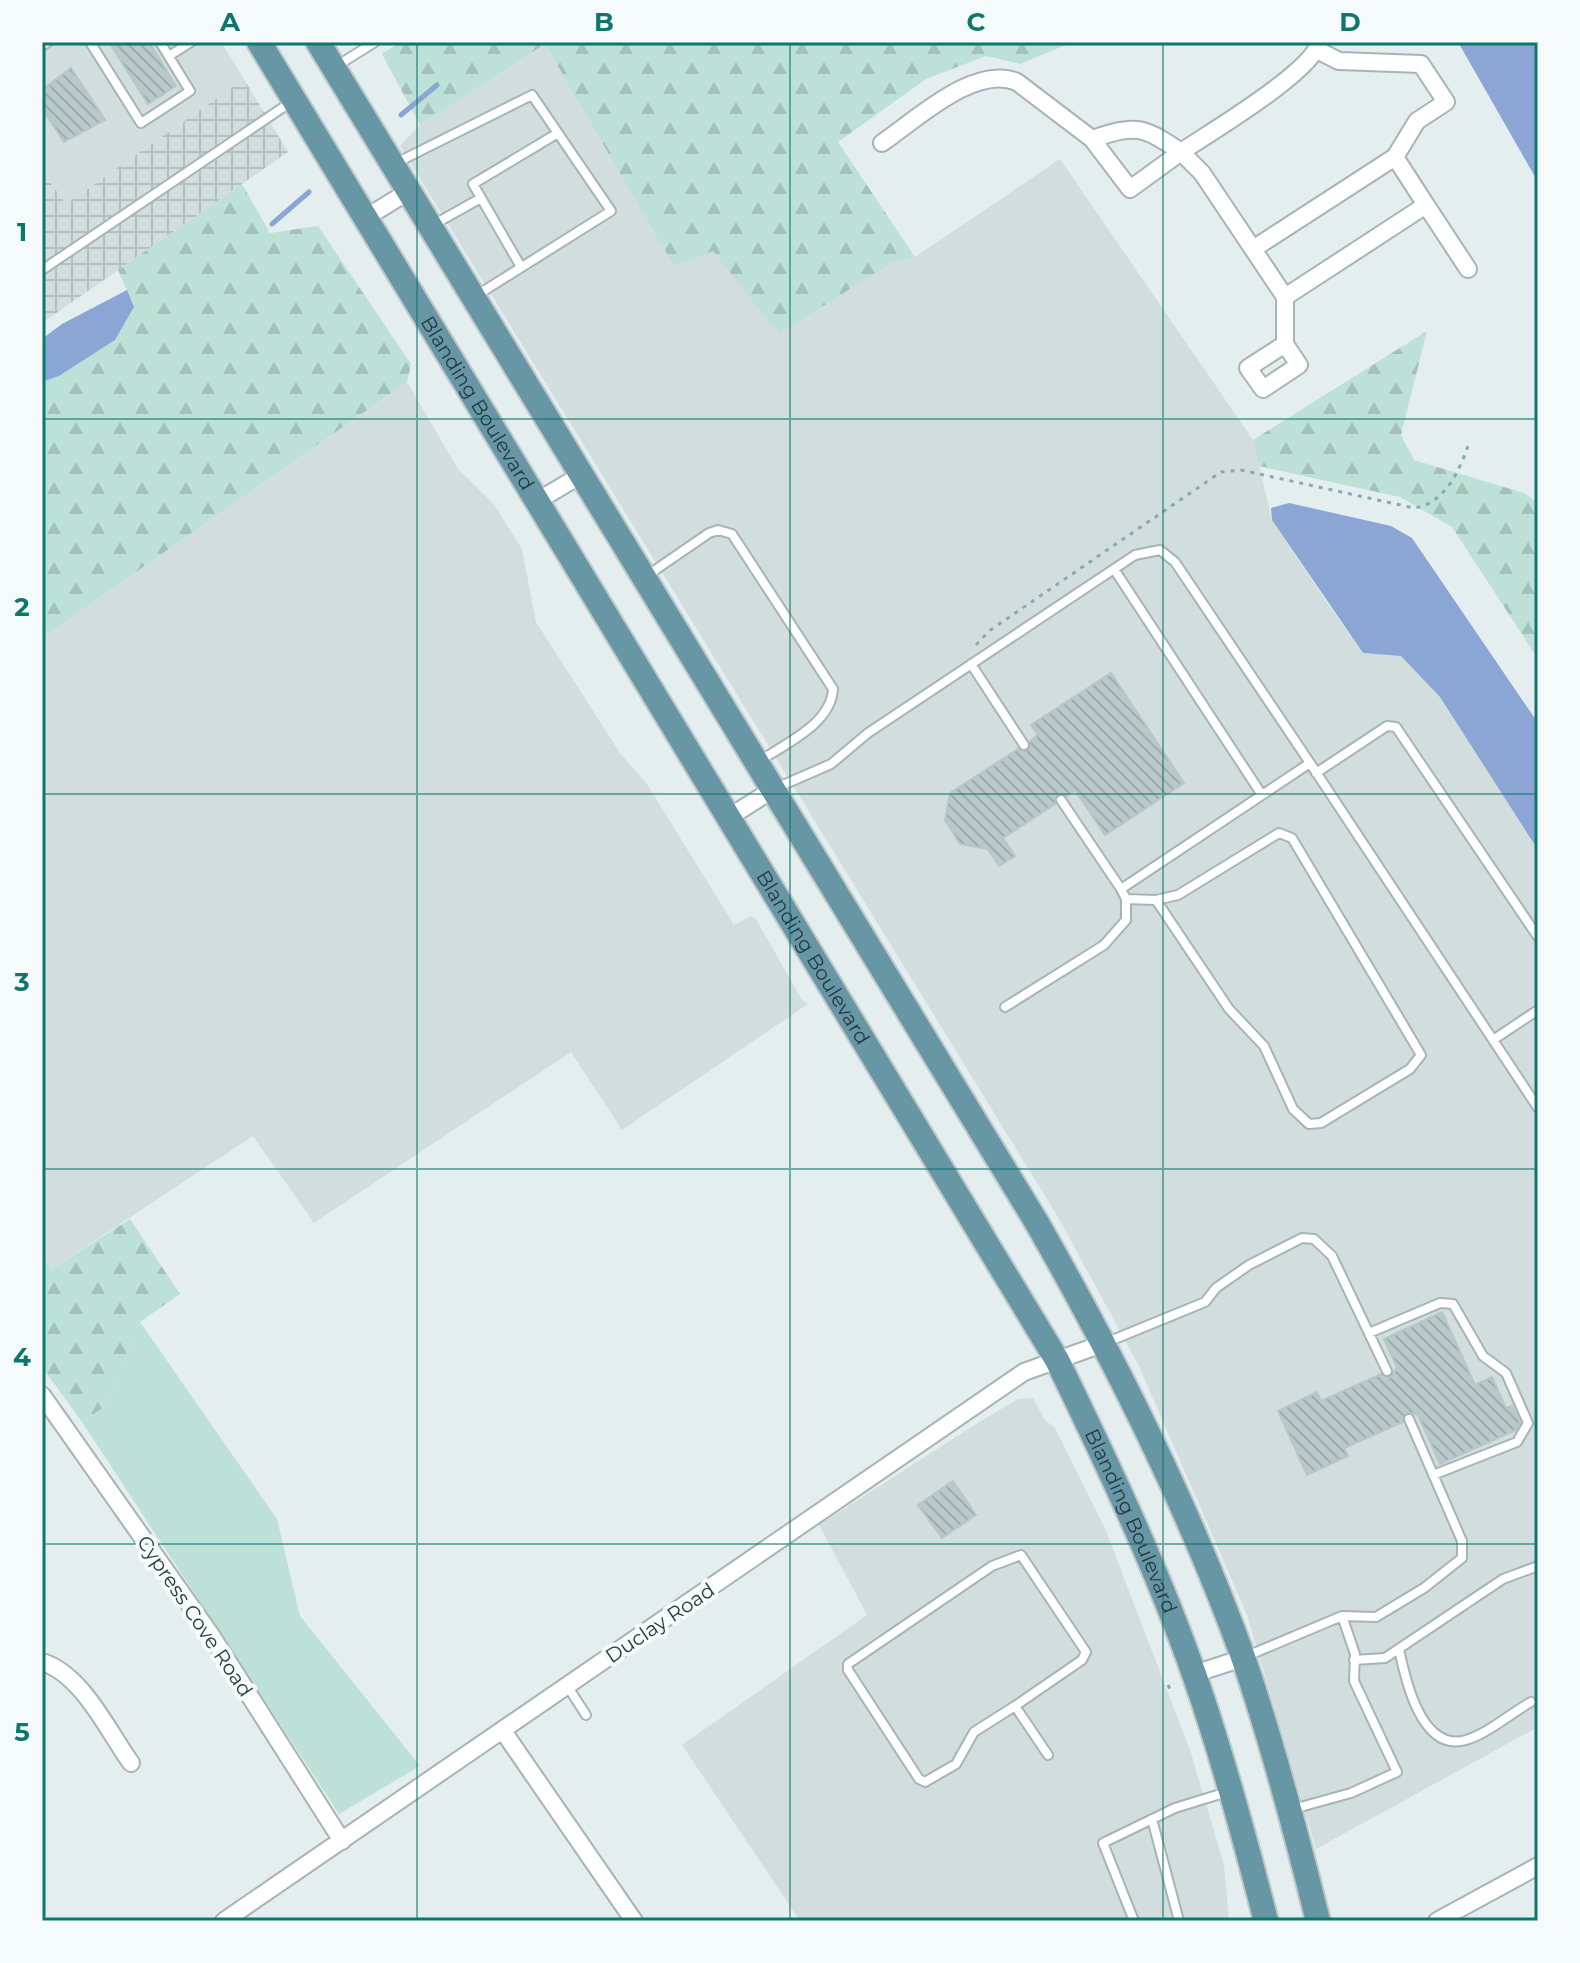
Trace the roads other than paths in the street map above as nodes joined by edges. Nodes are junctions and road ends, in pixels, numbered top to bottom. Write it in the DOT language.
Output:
graph roads {
  1 [pos="48,42"];
  2 [pos="90,42"];
  3 [pos="160,42"];
  4 [pos="191,42"];
  5 [pos="259,42"];
  6 [pos="318,42"];
  7 [pos="375,42"];
  8 [pos="42,46"];
  9 [pos="1318,46"];
  10 [pos="169,56"];
  11 [pos="334,68"];
  12 [pos="295,99"];
  13 [pos="558,133"];
  14 [pos="1092,139"];
  15 [pos="882,143"];
  16 [pos="1181,152"];
  17 [pos="1395,157"];
  18 [pos="393,165"];
  19 [pos="409,191"];
  20 [pos="481,198"];
  21 [pos="1426,205"];
  22 [pos="367,217"];
  23 [pos="430,226"];
  24 [pos="1253,249"];
  25 [pos="518,268"];
  26 [pos="1468,269"];
  27 [pos="42,270"];
  28 [pos="474,297"];
  29 [pos="1285,297"];
  30 [pos="1285,344"];
  31 [pos="581,475"];
  32 [pos="539,500"];
  33 [pos="1114,569"];
  34 [pos="644,578"];
  35 [pos="971,664"];
  36 [pos="1024,745"];
  37 [pos="1310,763"];
  38 [pos="756,764"];
  39 [pos="1316,773"];
  40 [pos="772,790"];
  41 [pos="1262,795"];
  42 [pos="1061,800"];
  43 [pos="731,816"];
  44 [pos="1121,889"];
  45 [pos="1126,899"];
  46 [pos="1156,900"];
  47 [pos="1538,937"];
  48 [pos="1005,1007"];
  49 [pos="1538,1010"];
  50 [pos="1493,1040"];
  51 [pos="1538,1108"];
  52 [pos="1369,1333"];
  53 [pos="1105,1343"];
  54 [pos="1057,1360"];
  55 [pos="1387,1371"];
  56 [pos="42,1395"];
  57 [pos="1409,1419"];
  58 [pos="1433,1475"];
  59 [pos="1538,1566"];
  60 [pos="1342,1616"];
  61 [pos="1399,1649"];
  62 [pos="1243,1658"];
  63 [pos="1354,1660"];
  64 [pos="42,1662"];
  65 [pos="1194,1674"];
  66 [pos="568,1687"];
  67 [pos="1531,1702"];
  68 [pos="1015,1706"];
  69 [pos="586,1715"];
  70 [pos="503,1731"];
  71 [pos="1048,1755"];
  72 [pos="131,1763"];
  73 [pos="1231,1791"];
  74 [pos="1290,1810"];
  75 [pos="1152,1819"];
  76 [pos="342,1841"];
  77 [pos="1538,1866"];
  78 [pos="224,1921"];
  79 [pos="634,1921"];
  80 [pos="1134,1921"];
  81 [pos="1179,1921"];
  82 [pos="1266,1921"];
  83 [pos="1318,1921"];
  84 [pos="1437,1921"];
  1 -- 8 [label="lane"];
  2 -- 10 [label="lane"];
  3 -- 10 [label="lane"];
  4 -- 10 [label="lane"];
  5 -- 12 [label="main road, Blanding Boulevard"];
  6 -- 11 [label="main road"];
  7 -- 11 [label="lane"];
  9 -- 16 [label="street"];
  9 -- 17 [label="street"];
  11 -- 18 [label="main road"];
  12 -- 22 [label="main road, Blanding Boulevard"];
  12 -- 27 [label="lane"];
  13 -- 18 [label="lane"];
  13 -- 20 [label="lane"];
  13 -- 25 [label="lane"];
  14 -- 15 [label="street"];
  14 -- 16 [label="street"];
  14 -- 16 [label="street"];
  16 -- 24 [label="street"];
  17 -- 21 [label="street"];
  17 -- 24 [label="street"];
  18 -- 19 [label="main road"];
  19 -- 22 [label="street"];
  19 -- 23 [label="main road"];
  20 -- 23 [label="lane"];
  20 -- 25 [label="lane"];
  21 -- 26 [label="street"];
  21 -- 29 [label="street"];
  22 -- 32 [label="main road, Blanding Boulevard"];
  23 -- 28 [label="main road"];
  24 -- 29 [label="street"];
  25 -- 28 [label="lane"];
  28 -- 31 [label="main road"];
  29 -- 30 [label="street"];
  31 -- 32 [label="street"];
  31 -- 34 [label="main road"];
  32 -- 43 [label="main road, Blanding Boulevard"];
  33 -- 35 [label="lane"];
  33 -- 37 [label="lane"];
  33 -- 41 [label="lane"];
  34 -- 38 [label="main road"];
  34 -- 38 [label="lane"];
  35 -- 36 [label="lane"];
  35 -- 40 [label="lane"];
  37 -- 39 [label="lane"];
  37 -- 41 [label="lane"];
  38 -- 40 [label="main road"];
  39 -- 47 [label="lane"];
  39 -- 50 [label="lane"];
  40 -- 43 [label="street"];
  40 -- 53 [label="main road"];
  41 -- 44 [label="lane"];
  42 -- 44 [label="lane"];
  43 -- 54 [label="main road, Blanding Boulevard"];
  44 -- 45 [label="lane"];
  45 -- 46 [label="lane"];
  45 -- 48 [label="lane"];
  46 -- 46 [label="lane"];
  49 -- 50 [label="lane"];
  50 -- 51 [label="lane"];
  52 -- 53 [label="lane"];
  52 -- 55 [label="lane"];
  52 -- 58 [label="lane"];
  53 -- 54 [label="street, Duclay Road"];
  53 -- 62 [label="main road"];
  54 -- 65 [label="main road, Blanding Boulevard"];
  54 -- 66 [label="street, Duclay Road"];
  56 -- 76 [label="street, Cypress Cove Road"];
  57 -- 58 [label="lane"];
  58 -- 60 [label="lane"];
  59 -- 61 [label="lane"];
  60 -- 62 [label="lane"];
  60 -- 63 [label="lane"];
  61 -- 63 [label="lane"];
  61 -- 67 [label="lane"];
  62 -- 65 [label="street"];
  62 -- 74 [label="main road"];
  63 -- 74 [label="lane"];
  64 -- 72 [label="street"];
  65 -- 73 [label="main road, Blanding Boulevard"];
  66 -- 69 [label="lane"];
  66 -- 70 [label="street, Duclay Road"];
  68 -- 68 [label="lane"];
  68 -- 71 [label="lane"];
  70 -- 76 [label="street, Duclay Road"];
  70 -- 79 [label="street"];
  73 -- 75 [label="lane"];
  73 -- 82 [label="main road, Blanding Boulevard"];
  74 -- 83 [label="main road"];
  75 -- 80 [label="lane"];
  75 -- 81 [label="lane"];
  76 -- 78 [label="street, Duclay Road"];
  77 -- 84 [label="street"];
}
